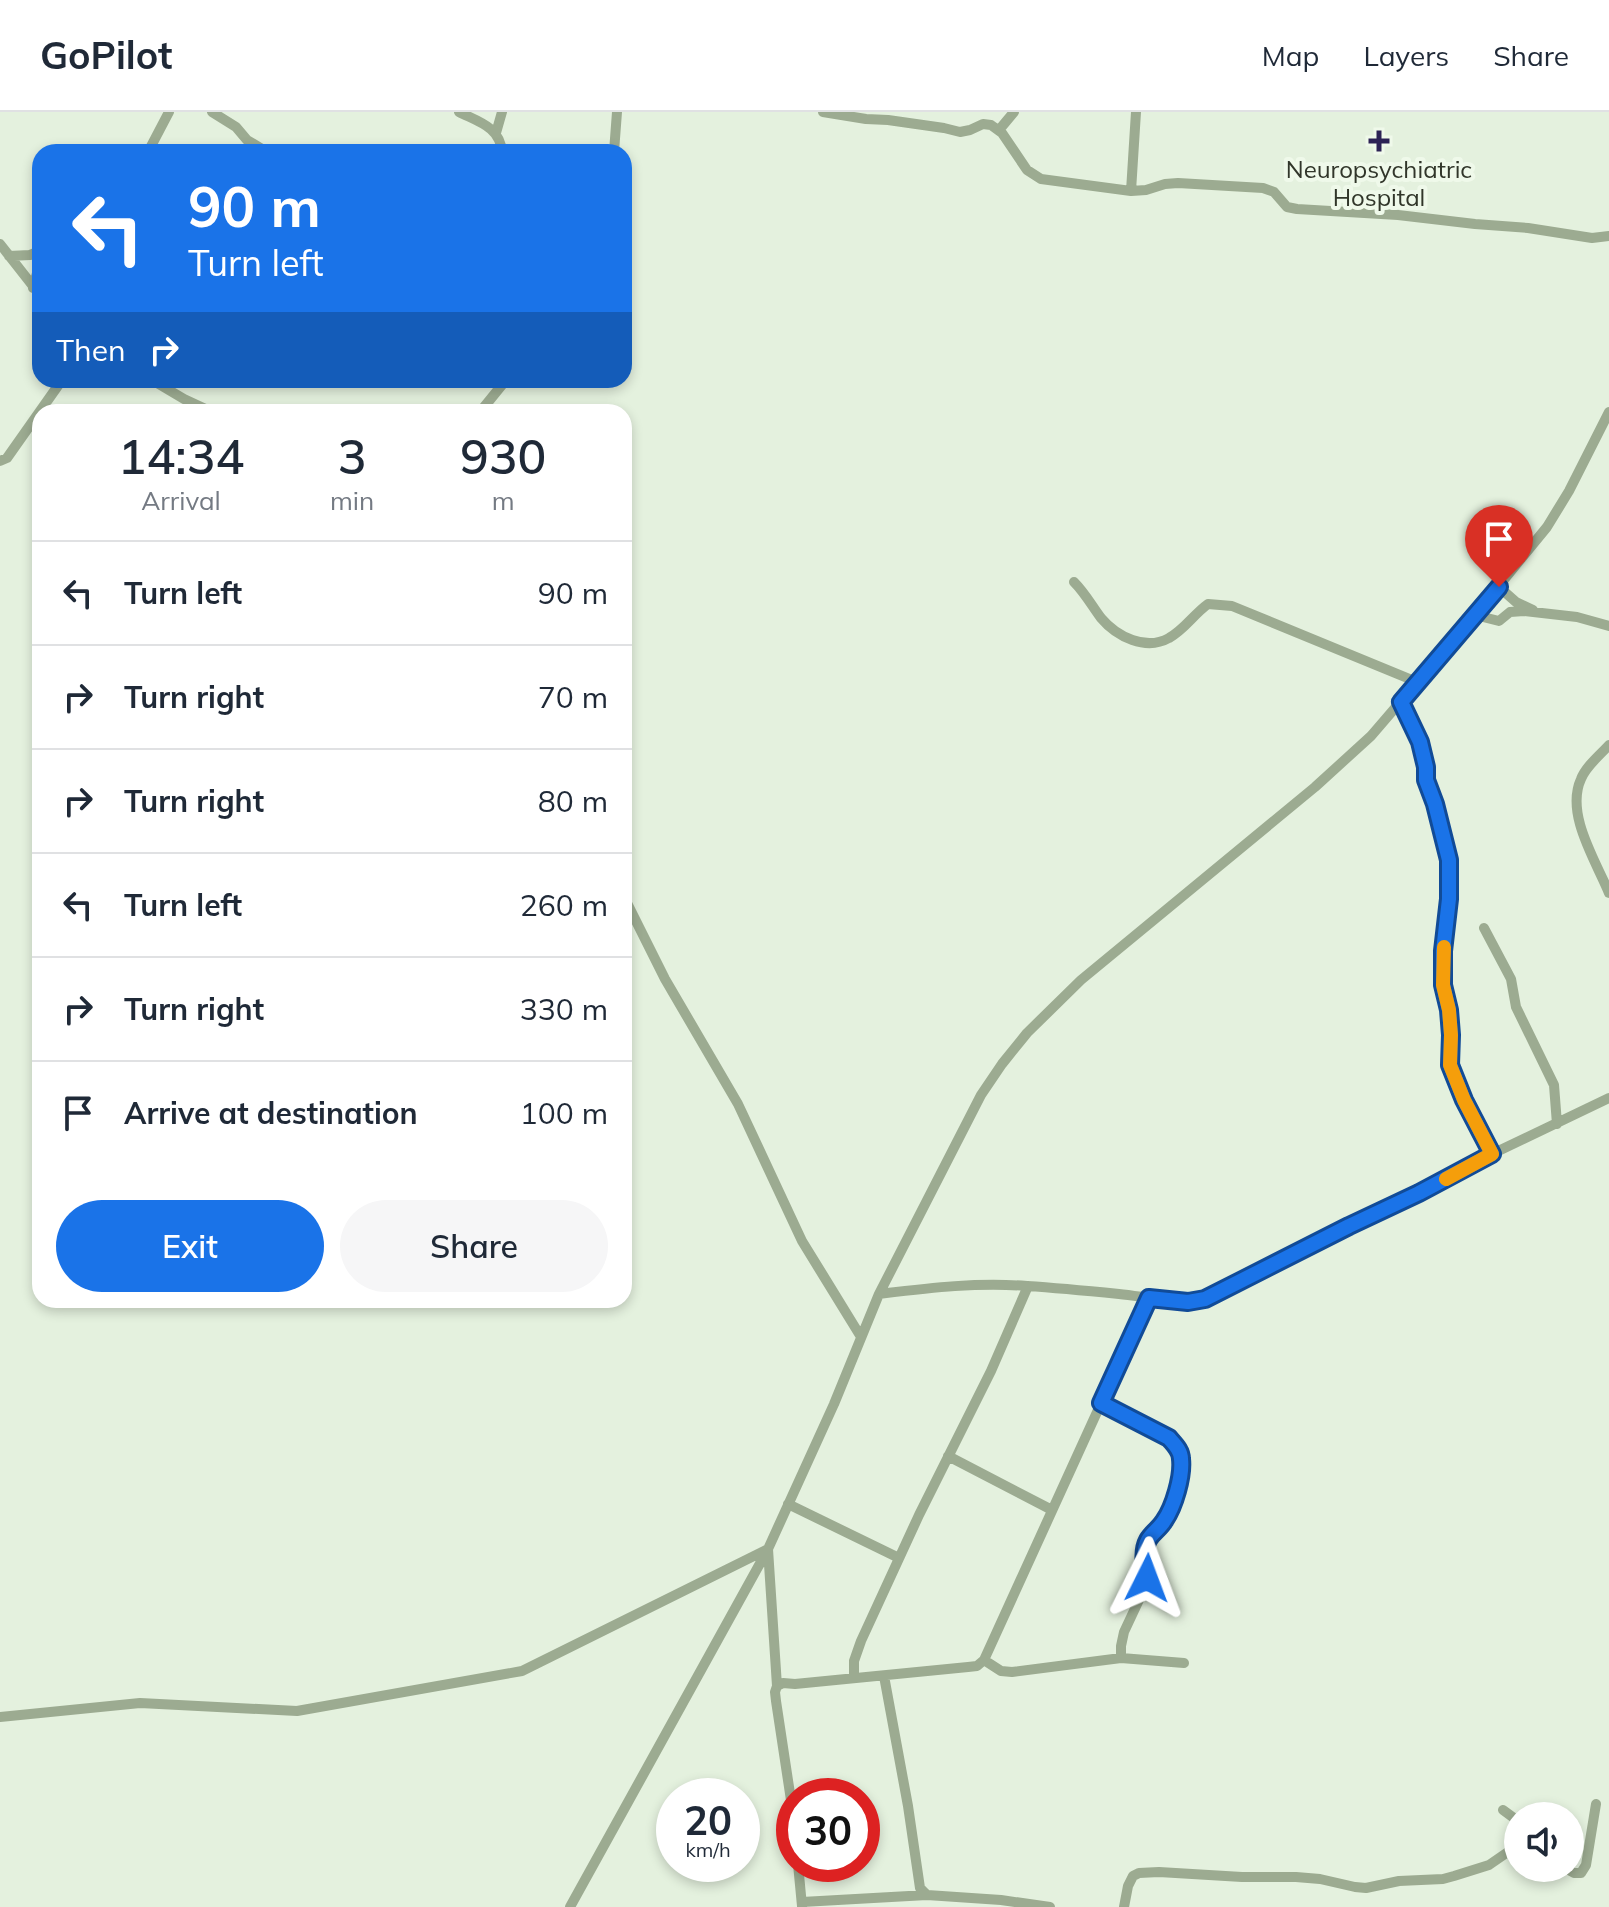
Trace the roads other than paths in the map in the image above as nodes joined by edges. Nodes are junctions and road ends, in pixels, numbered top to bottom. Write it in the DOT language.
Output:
graph roads {
  1 [pos="169,112"];
  2 [pos="212,112"];
  3 [pos="459,112"];
  4 [pos="502,112"];
  5 [pos="617,112"];
  6 [pos="823,112"];
  7 [pos="1014,112"];
  8 [pos="1136,112"];
  9 [pos="999,130"];
  10 [pos="496,133"];
  11 [pos="152,144"];
  12 [pos="254,144"];
  13 [pos="501,144"];
  14 [pos="615,144"];
  15 [pos="1131,191"];
  16 [pos="1609,236"];
  17 [pos="0,244"];
  18 [pos="32,254"];
  19 [pos="9,256"];
  20 [pos="32,286"];
  21 [pos="165,388"];
  22 [pos="500,388"];
  23 [pos="195,404"];
  24 [pos="486,404"];
  25 [pos="1609,412"];
  26 [pos="32,423"];
  27 [pos="0,461"];
  28 [pos="1074,582"];
  29 [pos="1499,587"];
  30 [pos="1537,612"];
  31 [pos="1475,615"];
  32 [pos="1609,626"];
  33 [pos="1417,682"];
  34 [pos="1401,702"];
  35 [pos="1609,745"];
  36 [pos="1609,893"];
  37 [pos="632,913"];
  38 [pos="1484,928"];
  39 [pos="1609,1098"];
  40 [pos="1557,1124"];
  41 [pos="1492,1154"];
  42 [pos="1028,1286"];
  43 [pos="879,1294"];
  44 [pos="1149,1298"];
  45 [pos="861,1337"];
  46 [pos="1101,1403"];
  47 [pos="948,1456"];
  48 [pos="788,1504"];
  49 [pos="1052,1510"];
  50 [pos="768,1549"];
  51 [pos="899,1558"];
  52 [pos="1121,1658"];
  53 [pos="984,1660"];
  54 [pos="1184,1663"];
  55 [pos="884,1676"];
  56 [pos="854,1678"];
  57 [pos="777,1686"];
  58 [pos="0,1717"];
  59 [pos="788,1778"];
  60 [pos="1596,1804"];
  61 [pos="1504,1855"];
  62 [pos="1584,1868"];
  63 [pos="800,1882"];
  64 [pos="927,1895"];
  65 [pos="959,1902"];
  66 [pos="802,1904"];
  67 [pos="570,1907"];
  68 [pos="1050,1907"];
  69 [pos="1124,1907"];
  1 -- 11 [label="street"];
  2 -- 12 [label="street"];
  3 -- 10 [label="street"];
  4 -- 10 [label="street"];
  5 -- 14 [label="street"];
  6 -- 9 [label="street"];
  7 -- 9 [label="street"];
  8 -- 15 [label="street"];
  9 -- 15 [label="street"];
  10 -- 13 [label="street"];
  15 -- 16 [label="street"];
  17 -- 19 [label="street"];
  18 -- 19 [label="street"];
  19 -- 20 [label="street"];
  21 -- 23 [label="street"];
  22 -- 24 [label="street"];
  25 -- 29 [label="street"];
  26 -- 27 [label="street"];
  28 -- 33 [label="street"];
  29 -- 30 [label="street"];
  29 -- 31 [label="street"];
  30 -- 31 [label="street"];
  30 -- 32 [label="street"];
  31 -- 33 [label="street"];
  33 -- 34 [label="street"];
  34 -- 41 [label="street"];
  34 -- 43 [label="street"];
  35 -- 36 [label="street"];
  37 -- 45 [label="street"];
  38 -- 40 [label="street"];
  39 -- 40 [label="street"];
  40 -- 41 [label="street"];
  41 -- 44 [label="street"];
  42 -- 43 [label="street"];
  42 -- 44 [label="street"];
  42 -- 47 [label="street"];
  43 -- 45 [label="street"];
  44 -- 46 [label="street"];
  45 -- 48 [label="street"];
  46 -- 49 [label="street"];
  46 -- 52 [label="street"];
  47 -- 49 [label="street"];
  47 -- 51 [label="street"];
  48 -- 50 [label="street"];
  48 -- 51 [label="street"];
  49 -- 53 [label="street"];
  50 -- 57 [label="street"];
  50 -- 58 [label="street"];
  50 -- 67 [label="street"];
  51 -- 56 [label="street"];
  52 -- 53 [label="street"];
  52 -- 54 [label="street"];
  53 -- 55 [label="street"];
  55 -- 56 [label="street"];
  55 -- 64 [label="street"];
  56 -- 57 [label="street"];
  57 -- 59 [label="street"];
  60 -- 62 [label="street"];
  61 -- 69 [label="street"];
  63 -- 66 [label="street"];
  64 -- 65 [label="street"];
  64 -- 66 [label="street"];
  65 -- 68 [label="street"];
}
